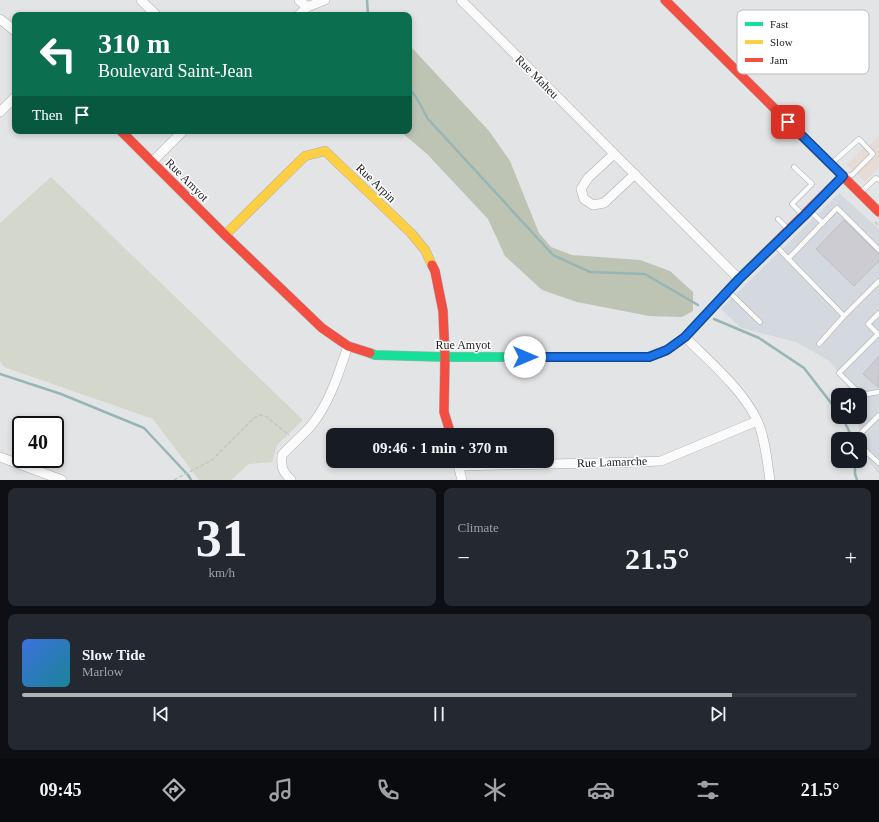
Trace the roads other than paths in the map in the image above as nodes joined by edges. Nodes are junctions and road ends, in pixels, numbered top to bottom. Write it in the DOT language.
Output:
graph roads {
  1 [pos="141,0"];
  2 [pos="299,0"];
  3 [pos="326,0"];
  4 [pos="461,0"];
  5 [pos="665,0"];
  6 [pos="307,7"];
  7 [pos="153,12"];
  8 [pos="302,12"];
  9 [pos="0,19"];
  10 [pos="12,29"];
  11 [pos="737,72"];
  12 [pos="739,74"];
  13 [pos="12,100"];
  14 [pos="0,112"];
  15 [pos="124,134"];
  16 [pos="180,134"];
  17 [pos="614,154"];
  18 [pos="152,162"];
  19 [pos="831,165"];
  20 [pos="794,167"];
  21 [pos="635,174"];
  22 [pos="843,176"];
  23 [pos="878,177"];
  24 [pos="860,193"];
  25 [pos="879,212"];
  26 [pos="807,213"];
  27 [pos="778,219"];
  28 [pos="822,223"];
  29 [pos="789,231"];
  30 [pos="225,235"];
  31 [pos="775,245"];
  32 [pos="879,250"];
  33 [pos="788,259"];
  34 [pos="739,279"];
  35 [pos="879,281"];
  36 [pos="728,291"];
  37 [pos="879,314"];
  38 [pos="844,316"];
  39 [pos="760,322"];
  40 [pos="878,334"];
  41 [pos="685,337"];
  42 [pos="819,344"];
  43 [pos="348,346"];
  44 [pos="445,357"];
  45 [pos="879,392"];
  46 [pos="879,415"];
  47 [pos="758,421"];
  48 [pos="448,428"];
  49 [pos="0,458"];
  50 [pos="554,462"];
  51 [pos="879,463"];
  52 [pos="459,468"];
  53 [pos="62,480"];
  54 [pos="291,480"];
  55 [pos="462,480"];
  56 [pos="770,480"];
  1 -- 7 [label="street"];
  2 -- 6 [label="street"];
  3 -- 6 [label="street"];
  4 -- 17 [label="street, Rue Maheu"];
  5 -- 11 [label="street"];
  6 -- 8 [label="street"];
  9 -- 10 [label="street"];
  12 -- 19 [label="street"];
  13 -- 14 [label="street"];
  15 -- 18 [label="street, Rue Amyot"];
  16 -- 18 [label="street"];
  17 -- 21 [label="street, Rue Maheu"];
  17 -- 21 [label="street"];
  18 -- 30 [label="street, Rue Amyot"];
  19 -- 22 [label="street"];
  19 -- 22 [label="lane"];
  20 -- 26 [label="lane"];
  21 -- 34 [label="street, Rue Maheu"];
  22 -- 24 [label="street"];
  22 -- 26 [label="street, Rue Amyot"];
  23 -- 24 [label="lane"];
  24 -- 25 [label="street"];
  26 -- 28 [label="lane"];
  26 -- 29 [label="street, Rue Amyot"];
  27 -- 29 [label="lane"];
  28 -- 32 [label="lane"];
  28 -- 33 [label="lane"];
  29 -- 31 [label="street, Rue Amyot"];
  30 -- 43 [label="street, Rue Amyot"];
  30 -- 44 [label="street, Rue Arpin"];
  31 -- 33 [label="lane"];
  31 -- 34 [label="street, Rue Amyot"];
  33 -- 38 [label="lane"];
  34 -- 36 [label="street, Rue Amyot"];
  35 -- 38 [label="lane"];
  36 -- 39 [label="lane"];
  36 -- 41 [label="street, Rue Amyot"];
  37 -- 40 [label="lane"];
  38 -- 42 [label="lane"];
  40 -- 45 [label="lane"];
  41 -- 44 [label="street, Rue Amyot"];
  41 -- 47 [label="street"];
  43 -- 44 [label="street, Rue Amyot"];
  43 -- 54 [label="street"];
  44 -- 48 [label="street"];
  46 -- 51 [label="lane"];
  47 -- 50 [label="street, Rue Lamarche"];
  47 -- 56 [label="street"];
  49 -- 53 [label="street"];
  52 -- 55 [label="street"];
}
